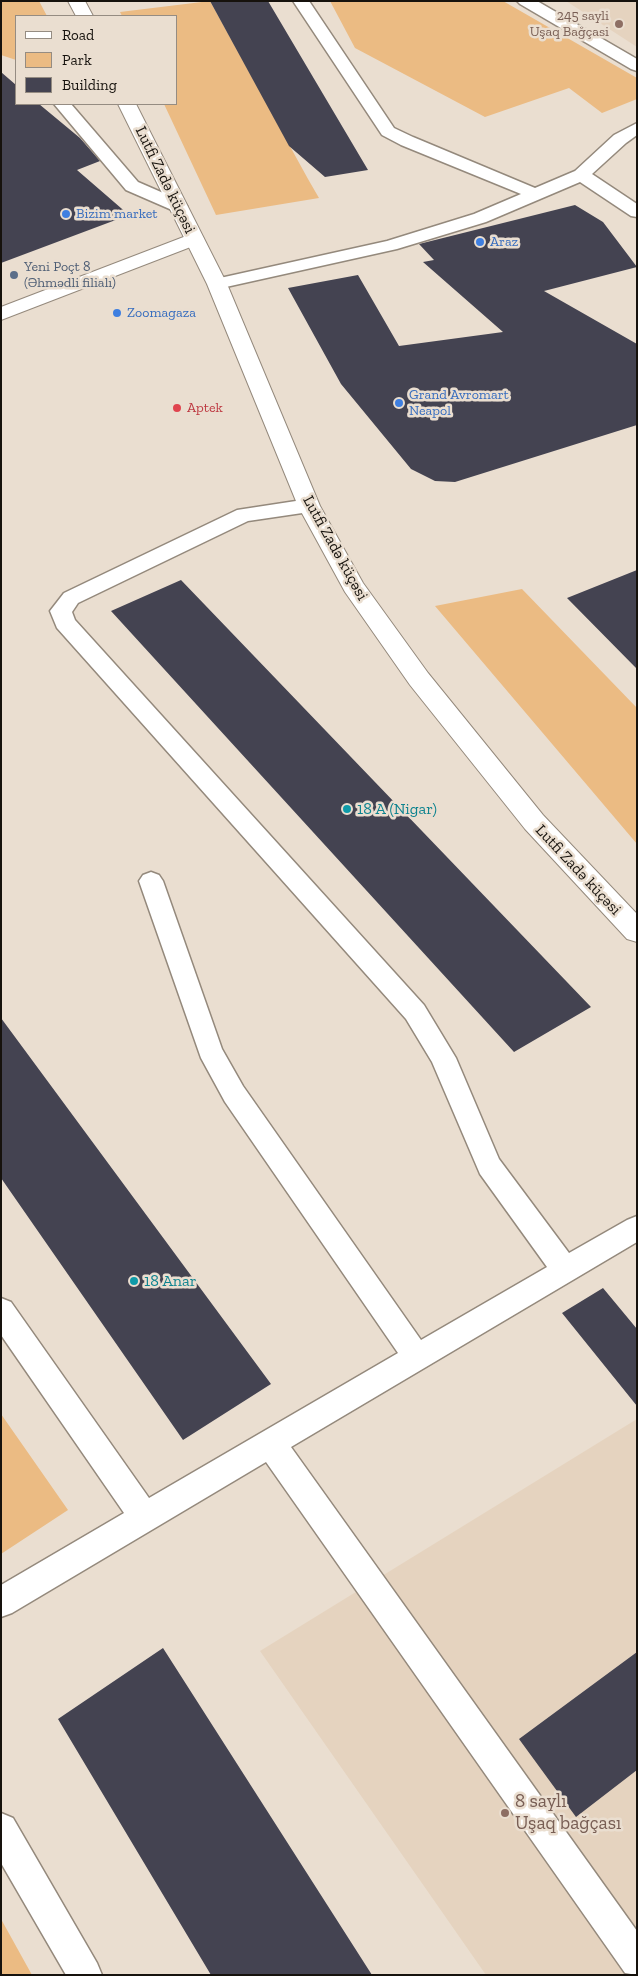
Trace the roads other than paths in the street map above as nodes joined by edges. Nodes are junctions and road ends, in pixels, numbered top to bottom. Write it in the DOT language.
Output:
graph roads {
  1 [pos="76,1"];
  2 [pos="301,1"];
  3 [pos="526,1"];
  4 [pos="83,15"];
  5 [pos="637,66"];
  6 [pos="63,105"];
  7 [pos="128,105"];
  8 [pos="637,128"];
  9 [pos="581,174"];
  10 [pos="537,195"];
  11 [pos="178,206"];
  12 [pos="637,212"];
  13 [pos="194,239"];
  14 [pos="217,284"];
  15 [pos="1,314"];
  16 [pos="309,506"];
  17 [pos="151,881"];
  18 [pos="637,932"];
  19 [pos="637,1228"];
  20 [pos="566,1271"];
  21 [pos="1,1311"];
  22 [pos="417,1357"];
  23 [pos="270,1443"];
  24 [pos="145,1516"];
  25 [pos="1,1602"];
  26 [pos="1,1830"];
  27 [pos="637,1961"];
  28 [pos="85,1975"];
  1 -- 4 [label="main road"];
  2 -- 10 [label="lane"];
  3 -- 5 [label="lane"];
  6 -- 11 [label="lane"];
  7 -- 11 [label="main road, Lutfi Zadə küçəsi"];
  8 -- 9 [label="lane"];
  9 -- 10 [label="lane"];
  9 -- 12 [label="lane"];
  10 -- 14 [label="lane"];
  11 -- 13 [label="main road, Lutfi Zadə küçəsi"];
  13 -- 14 [label="main road, Lutfi Zadə küçəsi"];
  13 -- 15 [label="main road"];
  14 -- 16 [label="main road, Lutfi Zadə küçəsi"];
  16 -- 18 [label="main road, Lutfi Zadə küçəsi"];
  16 -- 20 [label="lane"];
  17 -- 22 [label="lane"];
  19 -- 20 [label="lane"];
  20 -- 22 [label="lane"];
  21 -- 24 [label="lane"];
  22 -- 23 [label="lane"];
  23 -- 24 [label="lane"];
  23 -- 27 [label="lane"];
  24 -- 25 [label="lane"];
  26 -- 28 [label="lane"];
}
